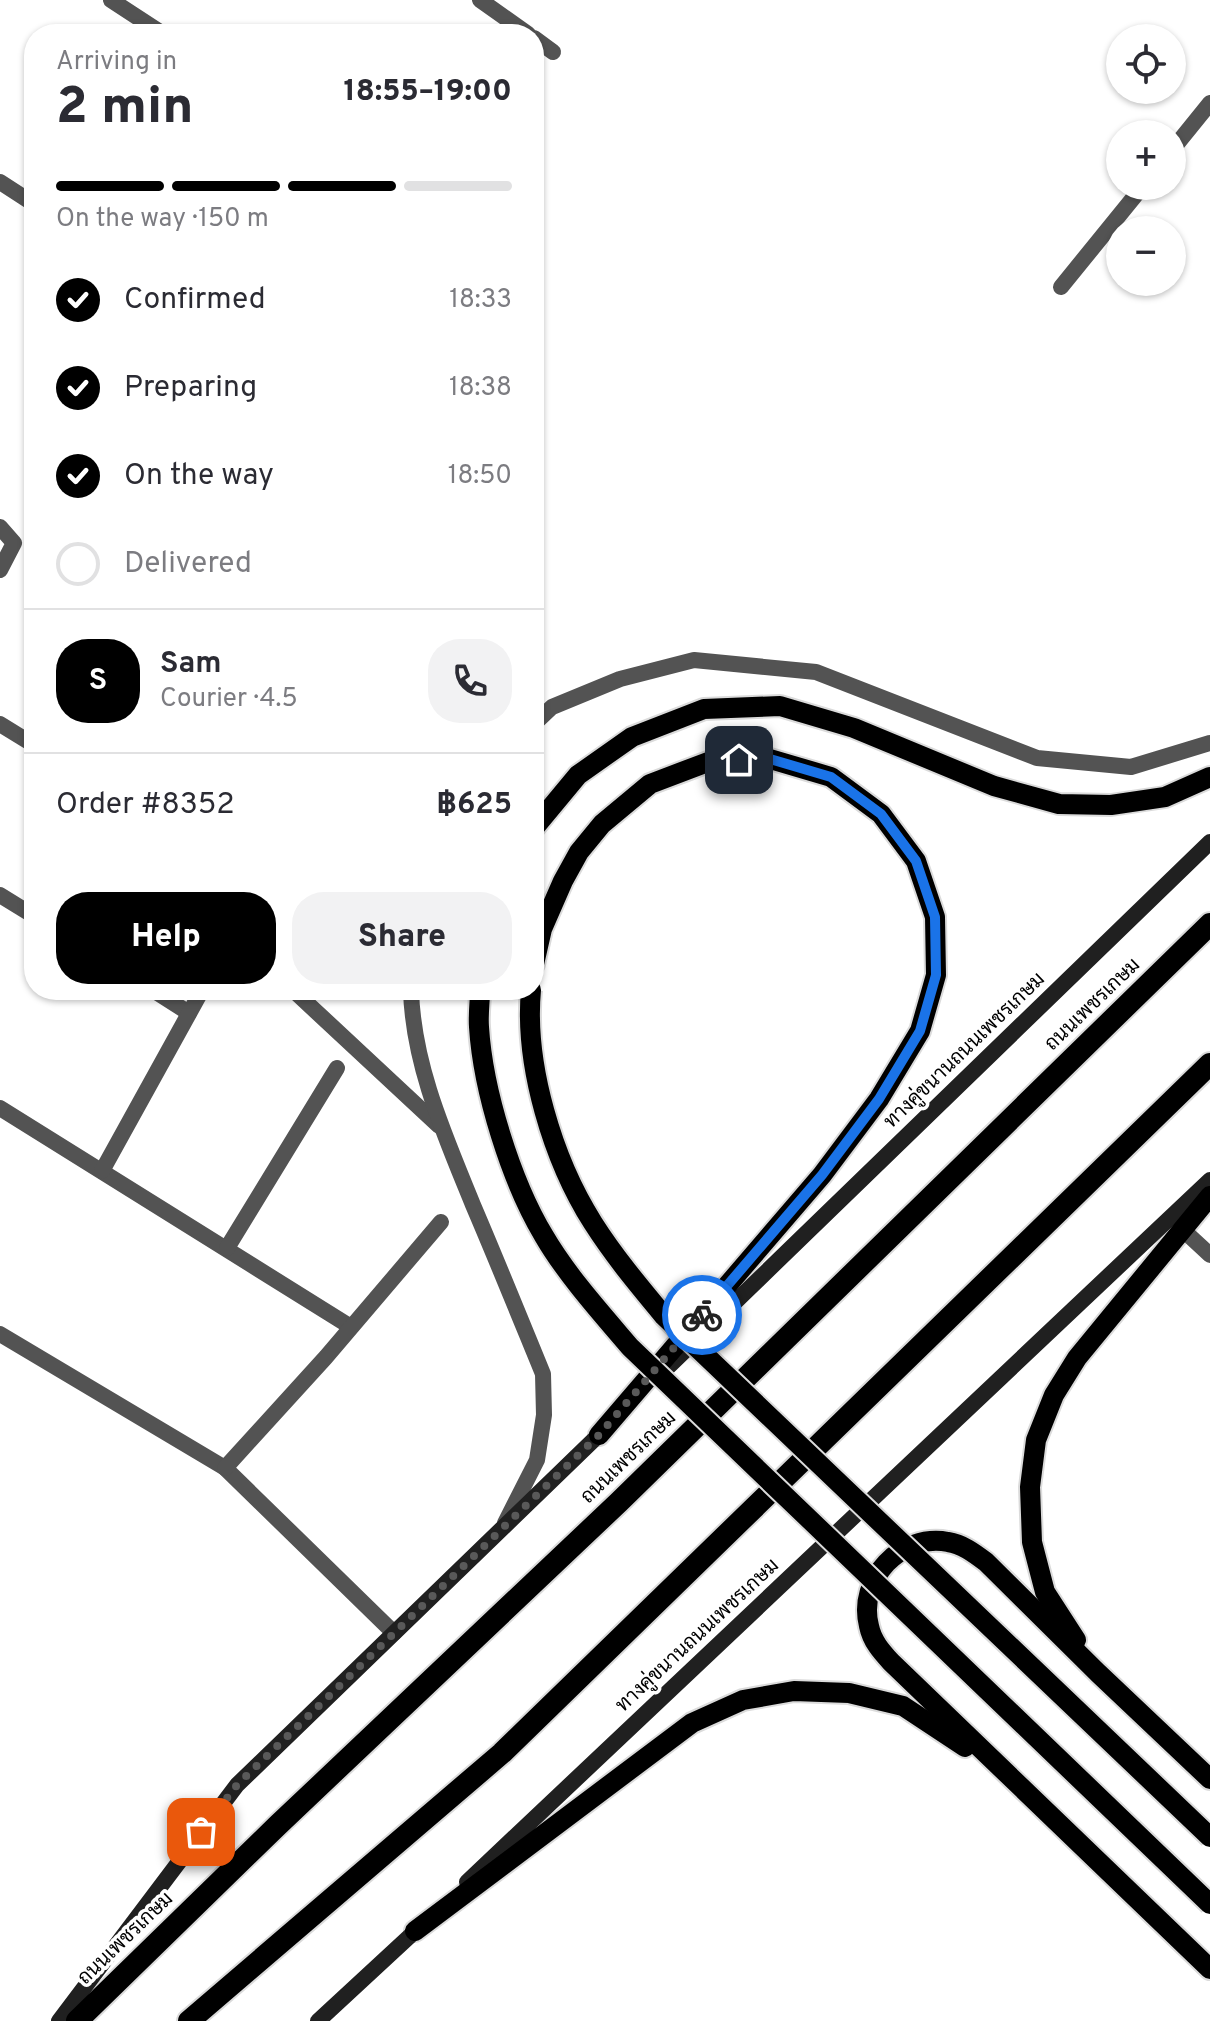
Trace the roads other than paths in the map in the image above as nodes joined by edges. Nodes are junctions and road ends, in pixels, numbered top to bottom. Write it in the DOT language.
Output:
graph roads {
  1 [pos="111,0"];
  2 [pos="480,0"];
  3 [pos="148,24"];
  4 [pos="514,24"];
  5 [pos="544,45"];
  6 [pos="553,52"];
  7 [pos="1210,103"];
  8 [pos="1186,133"];
  9 [pos="0,182"];
  10 [pos="24,198"];
  11 [pos="1132,200"];
  12 [pos="1061,287"];
  13 [pos="0,527"];
  14 [pos="0,570"];
  15 [pos="544,715"];
  16 [pos="0,724"];
  17 [pos="24,739"];
  18 [pos="1210,743"];
  19 [pos="1210,777"];
  20 [pos="544,815"];
  21 [pos="1210,842"];
  22 [pos="0,895"];
  23 [pos="24,910"];
  24 [pos="544,924"];
  25 [pos="1210,924"];
  26 [pos="169,1000"];
  27 [pos="196,1000"];
  28 [pos="304,1000"];
  29 [pos="411,1000"];
  30 [pos="480,1000"];
  31 [pos="530,1000"];
  32 [pos="189,1013"];
  33 [pos="1210,1064"];
  34 [pos="337,1068"];
  35 [pos="0,1108"];
  36 [pos="444,1130"];
  37 [pos="102,1171"];
  38 [pos="1210,1180"];
  39 [pos="1210,1196"];
  40 [pos="441,1222"];
  41 [pos="1182,1229"];
  42 [pos="227,1248"];
  43 [pos="1210,1255"];
  44 [pos="351,1327"];
  45 [pos="0,1334"];
  46 [pos="599,1435"];
  47 [pos="225,1468"];
  48 [pos="502,1528"];
  49 [pos="394,1633"];
  50 [pos="1098,1673"];
  51 [pos="1006,1773"];
  52 [pos="1210,1779"];
  53 [pos="1210,1837"];
  54 [pos="1210,1904"];
  55 [pos="415,1931"];
  56 [pos="1210,1969"];
  57 [pos="59,2021"];
  58 [pos="77,2021"];
  59 [pos="189,2021"];
  60 [pos="318,2021"];
  1 -- 3 [label="street"];
  2 -- 4 [label="street"];
  5 -- 6 [label="street"];
  7 -- 8 [label="street"];
  9 -- 10 [label="street"];
  11 -- 12 [label="street"];
  13 -- 14 [label="street"];
  15 -- 18 [label="street"];
  16 -- 17 [label="street"];
  19 -- 20 [label="main road"];
  21 -- 46 [label="main road, ทางคู่ขนานถนนเพชรเกษม"];
  22 -- 23 [label="street"];
  24 -- 46 [label="main road"];
  25 -- 58 [label="highway, ถนนเพชรเกษม"];
  26 -- 32 [label="street"];
  27 -- 32 [label="street"];
  28 -- 36 [label="street"];
  29 -- 36 [label="street"];
  30 -- 54 [label="main road, bridge"];
  31 -- 53 [label="main road, bridge"];
  32 -- 37 [label="street"];
  33 -- 59 [label="highway"];
  34 -- 42 [label="street"];
  35 -- 37 [label="street"];
  36 -- 48 [label="street"];
  37 -- 42 [label="street"];
  38 -- 55 [label="main road, ทางคู่ขนานถนนเพชรเกษม"];
  39 -- 41 [label="main road"];
  40 -- 44 [label="street"];
  41 -- 43 [label="street"];
  41 -- 50 [label="main road"];
  42 -- 44 [label="street"];
  44 -- 47 [label="street"];
  45 -- 47 [label="street"];
  46 -- 48 [label="main road, ทางคู่ขนานถนนเพชรเกษม"];
  47 -- 49 [label="street"];
  48 -- 49 [label="main road, ทางคู่ขนานถนนเพชรเกษม"];
  49 -- 57 [label="main road, ทางคู่ขนานถนนเพชรเกษม"];
  50 -- 51 [label="main road"];
  50 -- 52 [label="main road"];
  51 -- 55 [label="main road"];
  51 -- 56 [label="main road"];
  55 -- 60 [label="main road, ทางคู่ขนานถนนเพชรเกษม"];
}
